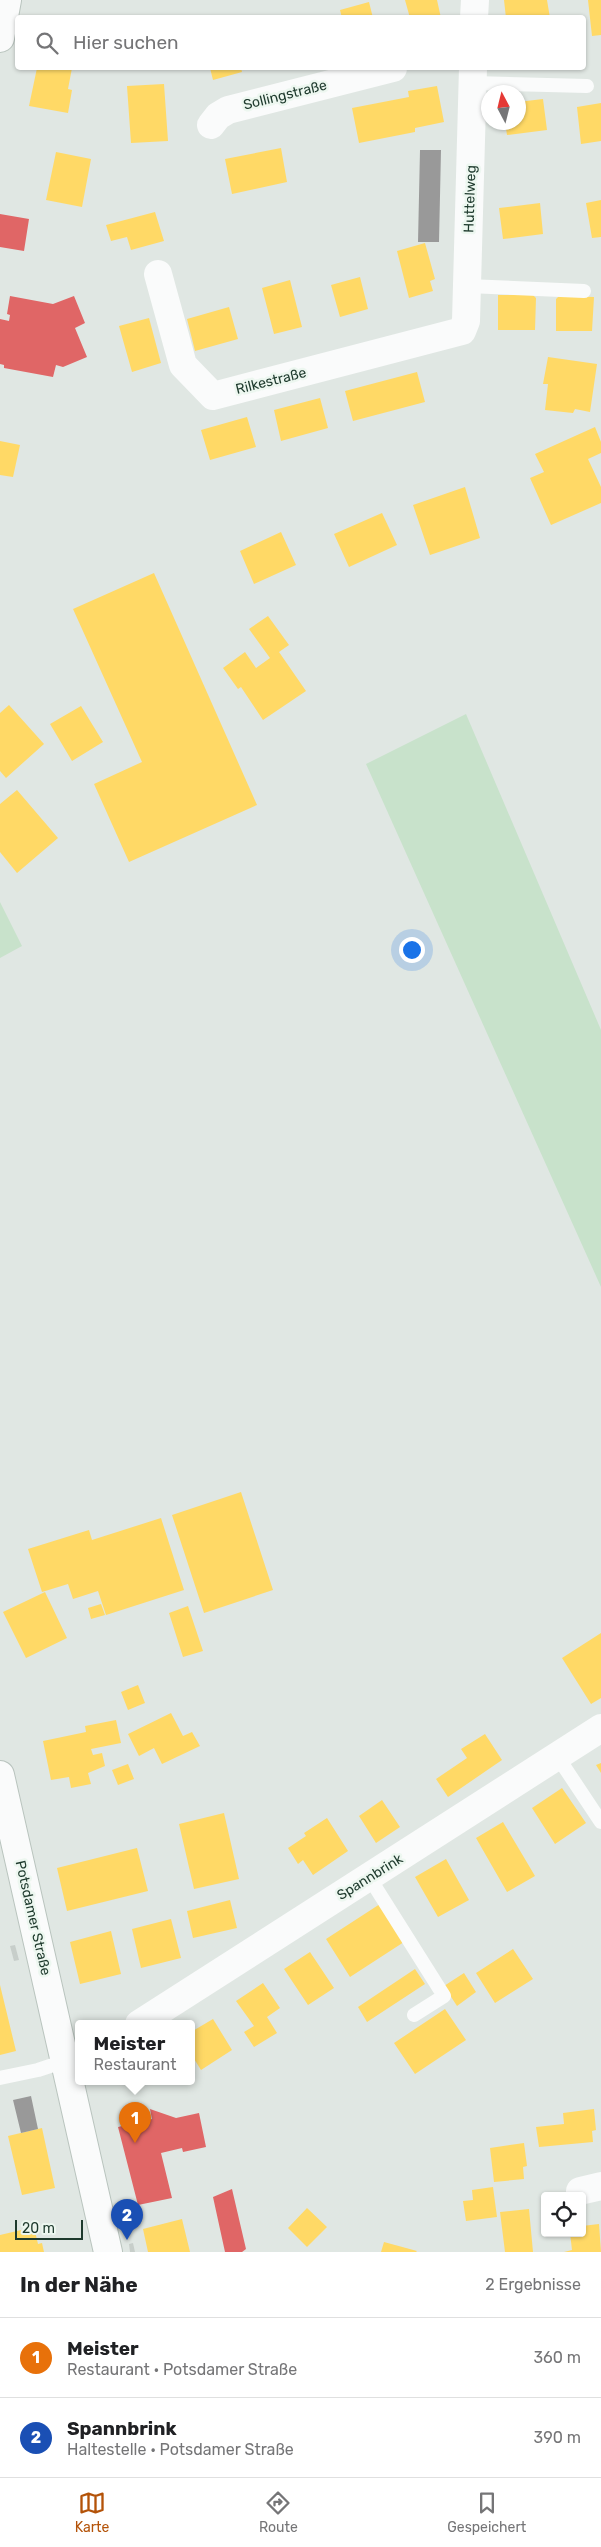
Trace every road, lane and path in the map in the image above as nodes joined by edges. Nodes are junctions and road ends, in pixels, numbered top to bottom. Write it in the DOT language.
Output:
graph roads {
  1 [pos="7,0"];
  2 [pos="475,0"];
  3 [pos="474,15"];
  4 [pos="0,38"];
  5 [pos="385,70"];
  6 [pos="473,75"];
  7 [pos="587,86"];
  8 [pos="211,125"];
  9 [pos="158,274"];
  10 [pos="468,286"];
  11 [pos="584,291"];
  12 [pos="462,331"];
  13 [pos="601,1728"];
  14 [pos="557,1756"];
  15 [pos="0,1776"];
  16 [pos="601,1822"];
  17 [pos="369,1877"];
  18 [pos="414,2015"];
  19 [pos="145,2020"];
  20 [pos="72,2058"];
  21 [pos="75,2074"];
  22 [pos="0,2078"];
  23 [pos="77,2085"];
  24 [pos="108,2252"];
  1 -- 4 [label="street"];
  2 -- 3 [label="street"];
  5 -- 8 [label="street, Sollingstraße"];
  6 -- 7 [label="lane"];
  6 -- 10 [label="street, Huttelweg"];
  9 -- 12 [label="street, Rilkestraße"];
  10 -- 11 [label="lane"];
  10 -- 12 [label="street, Huttelweg"];
  13 -- 14 [label="street, Spannbrink"];
  14 -- 16 [label="lane"];
  14 -- 17 [label="street, Spannbrink"];
  15 -- 20 [label="street, Potsdamer Straße"];
  17 -- 18 [label="lane"];
  17 -- 19 [label="street, Spannbrink"];
  20 -- 21 [label="street, Potsdamer Straße"];
  20 -- 22 [label="lane"];
  23 -- 24 [label="street, Potsdamer Straße"];
}
